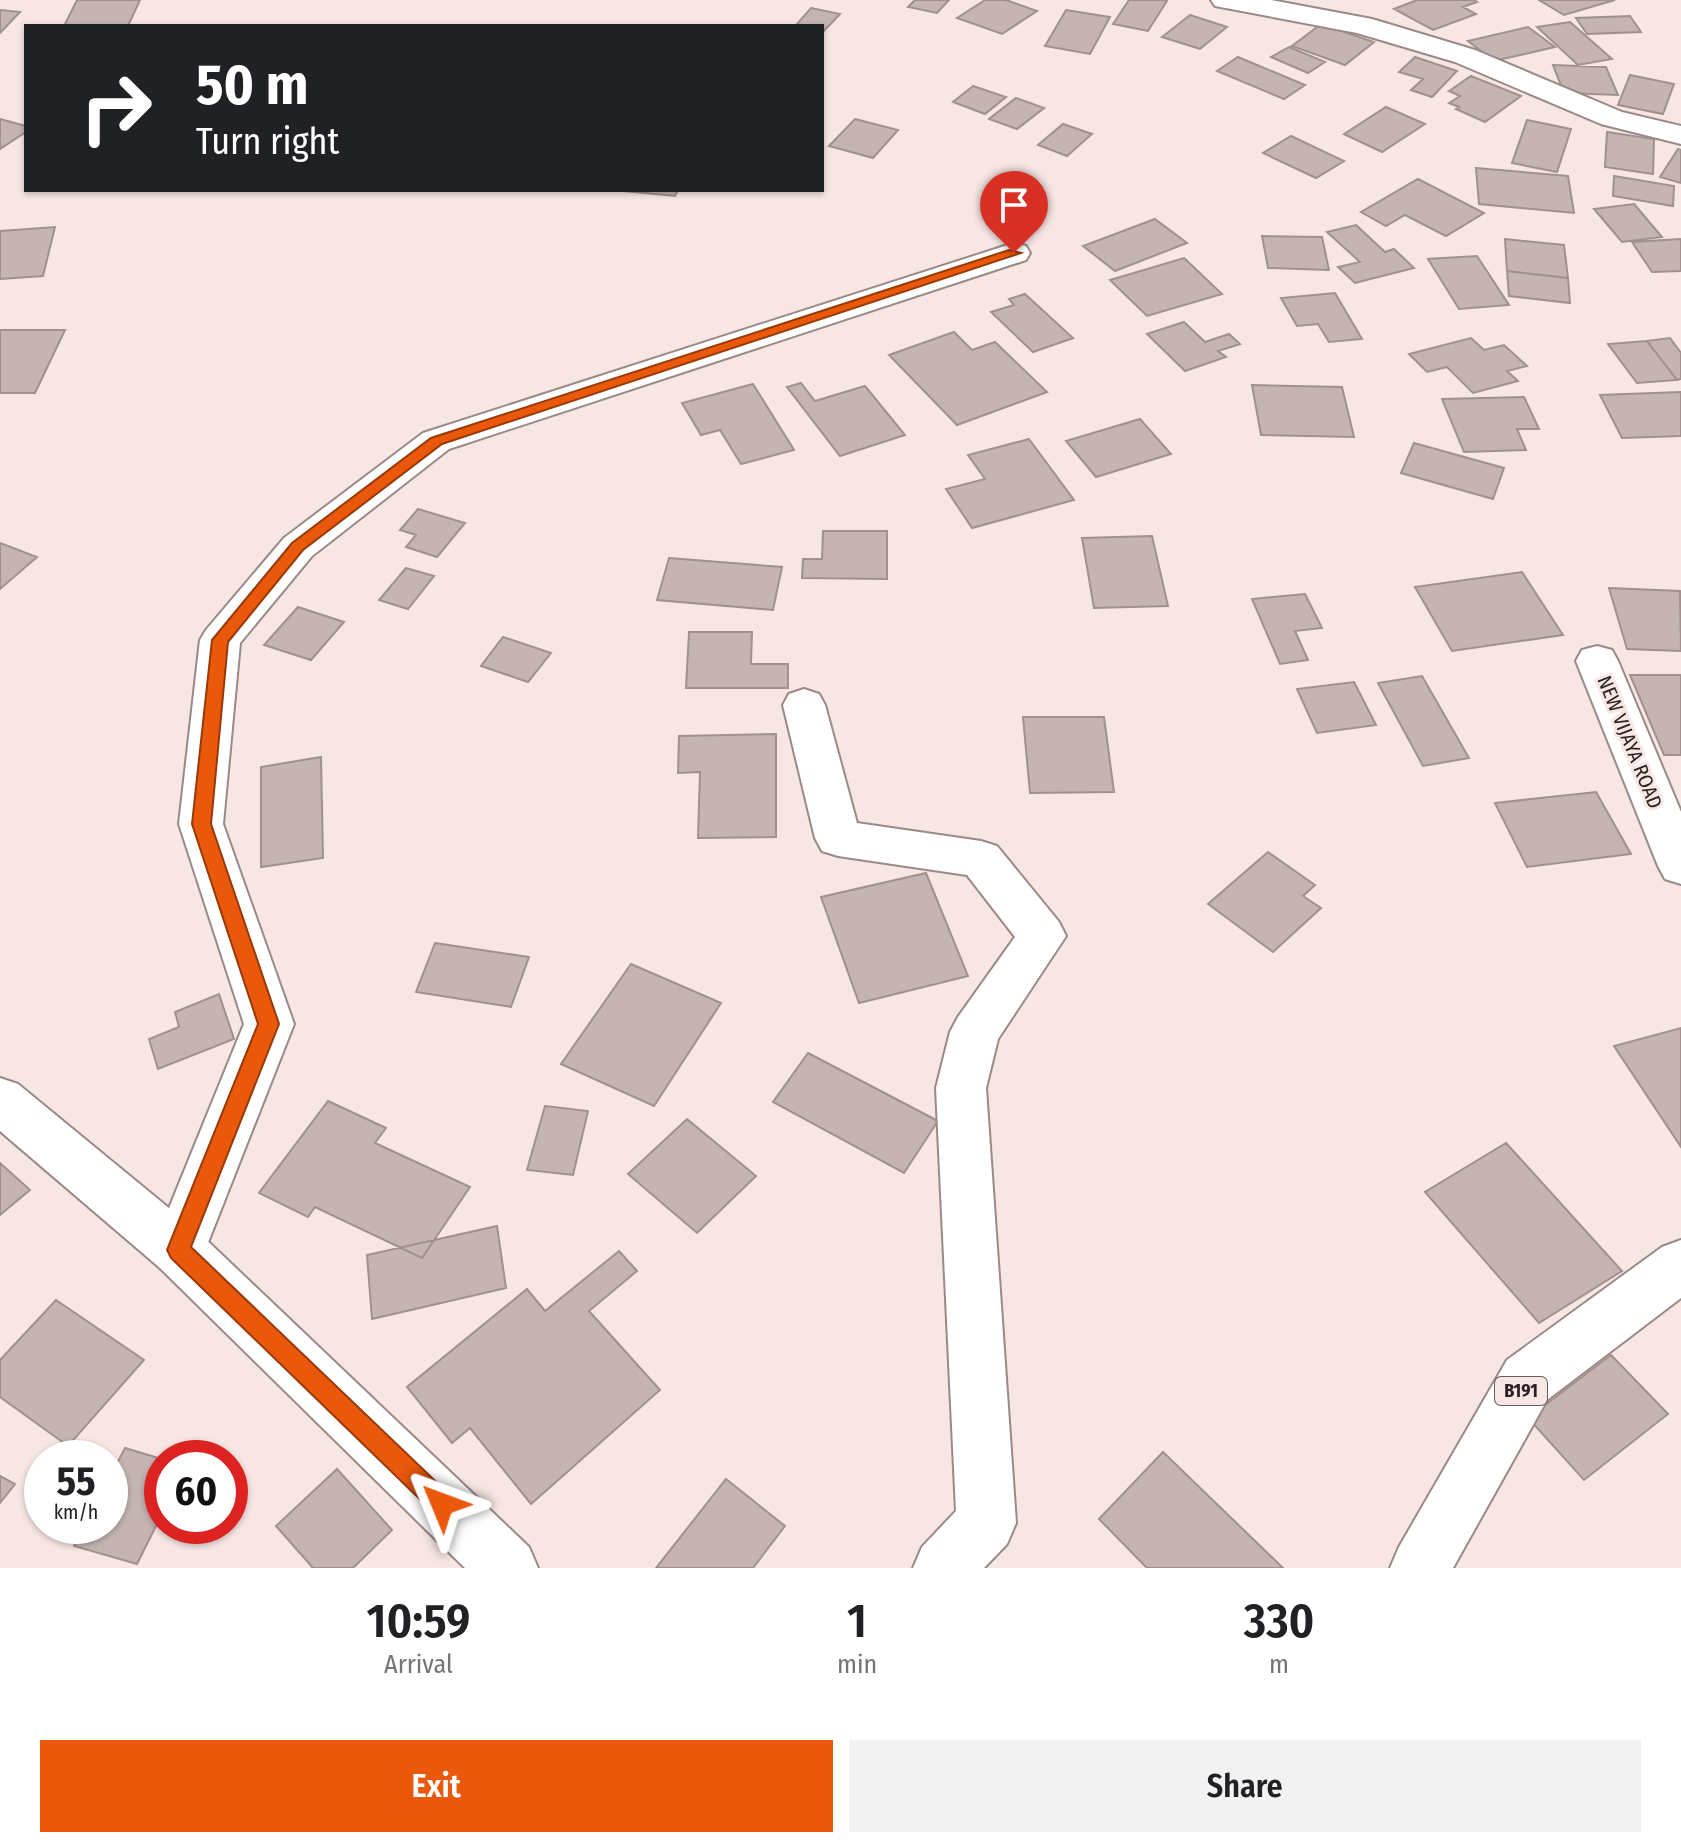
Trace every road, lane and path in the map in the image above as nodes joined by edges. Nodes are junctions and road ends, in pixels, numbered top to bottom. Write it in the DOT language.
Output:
graph roads {
  1 [pos="1225,0"];
  2 [pos="1361,12"];
  3 [pos="1681,135"];
  4 [pos="1014,253"];
  5 [pos="1597,661"];
  6 [pos="804,705"];
  7 [pos="1681,866"];
  8 [pos="0,1100"];
  9 [pos="179,1250"];
  10 [pos="1681,1265"];
  11 [pos="508,1568"];
  12 [pos="943,1568"];
  13 [pos="1420,1568"];
  1 -- 2 [label="street"];
  2 -- 3 [label="street"];
  4 -- 9 [label="street"];
  5 -- 7 [label="street, NEW VIJAYA ROAD"];
  6 -- 12 [label="street"];
  8 -- 9 [label="street"];
  9 -- 11 [label="street"];
  10 -- 13 [label="street, B191"];
}
